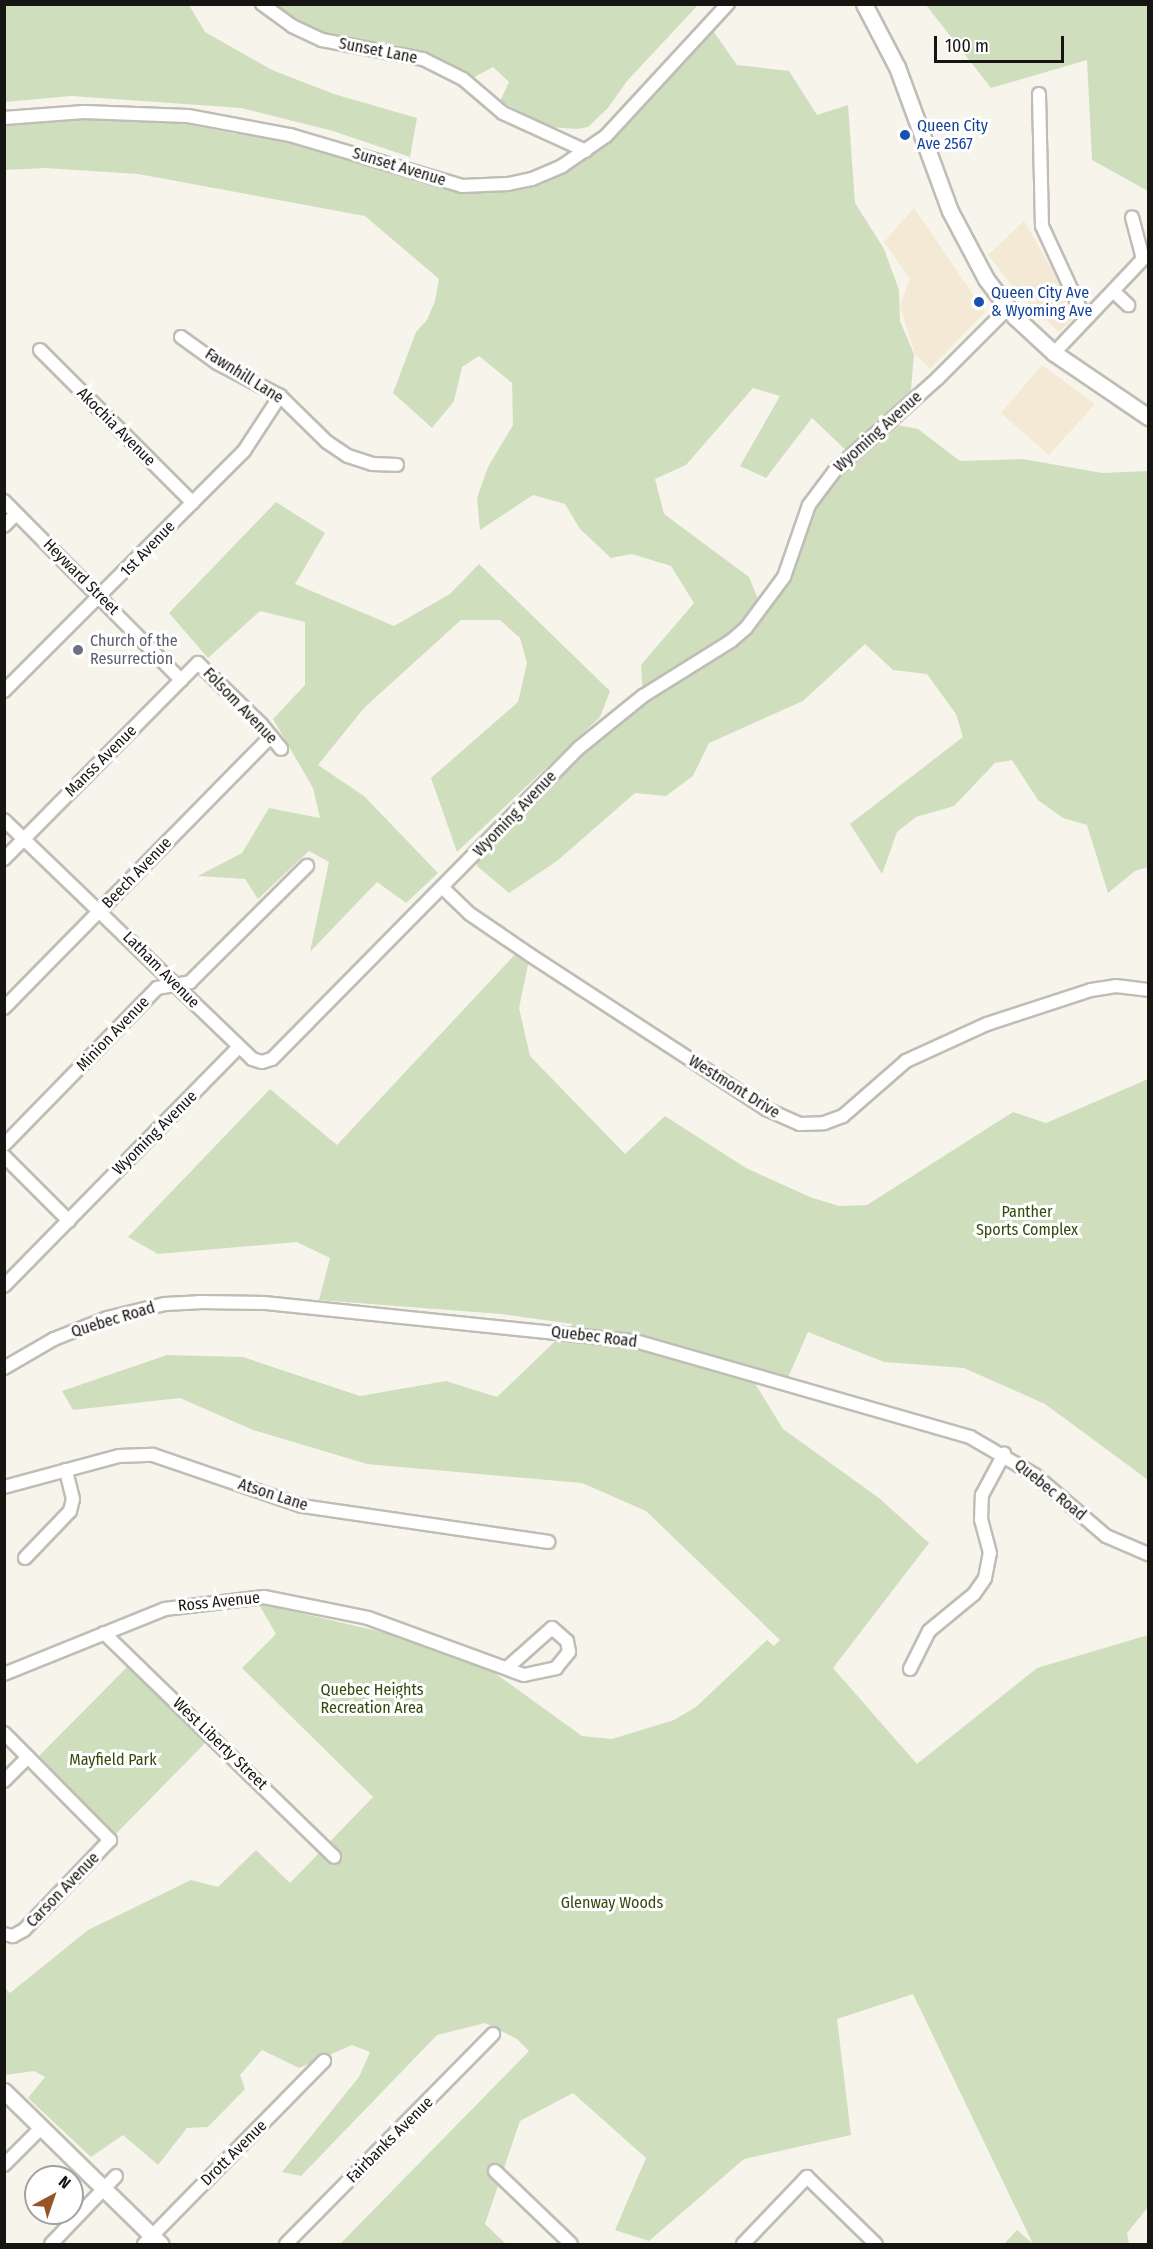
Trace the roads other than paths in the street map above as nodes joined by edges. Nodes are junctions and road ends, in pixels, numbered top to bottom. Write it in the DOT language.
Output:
graph roads {
  1 [pos="262,4"];
  2 [pos="728,4"];
  3 [pos="864,4"];
  4 [pos="1039,94"];
  5 [pos="4,118"];
  6 [pos="586,151"];
  7 [pos="1132,217"];
  8 [pos="1113,291"];
  9 [pos="1128,305"];
  10 [pos="1007,309"];
  11 [pos="1085,319"];
  12 [pos="181,338"];
  13 [pos="40,350"];
  14 [pos="1054,353"];
  15 [pos="280,396"];
  16 [pos="1118,398"];
  17 [pos="1149,407"];
  18 [pos="1149,417"];
  19 [pos="397,465"];
  20 [pos="4,501"];
  21 [pos="193,504"];
  22 [pos="16,514"];
  23 [pos="4,526"];
  24 [pos="99,595"];
  25 [pos="198,663"];
  26 [pos="181,680"];
  27 [pos="4,691"];
  28 [pos="270,737"];
  29 [pos="281,749"];
  30 [pos="4,820"];
  31 [pos="25,838"];
  32 [pos="4,859"];
  33 [pos="307,866"];
  34 [pos="443,888"];
  35 [pos="100,910"];
  36 [pos="177,986"];
  37 [pos="1149,990"];
  38 [pos="4,1008"];
  39 [pos="239,1047"];
  40 [pos="4,1145"];
  41 [pos="4,1156"];
  42 [pos="69,1221"];
  43 [pos="4,1286"];
  44 [pos="4,1368"];
  45 [pos="1004,1454"];
  46 [pos="66,1470"];
  47 [pos="4,1487"];
  48 [pos="548,1542"];
  49 [pos="1149,1554"];
  50 [pos="25,1558"];
  51 [pos="104,1633"];
  52 [pos="507,1668"];
  53 [pos="910,1669"];
  54 [pos="4,1674"];
  55 [pos="4,1733"];
  56 [pos="28,1757"];
  57 [pos="4,1781"];
  58 [pos="334,1857"];
  59 [pos="9,1935"];
  60 [pos="493,2034"];
  61 [pos="324,2061"];
  62 [pos="4,2091"];
  63 [pos="42,2128"];
  64 [pos="4,2166"];
  65 [pos="495,2170"];
  66 [pos="116,2176"];
  67 [pos="103,2189"];
  68 [pos="152,2242"];
  69 [pos="51,2244"];
  70 [pos="286,2244"];
  71 [pos="571,2244"];
  72 [pos="742,2244"];
  73 [pos="876,2244"];
  1 -- 6 [label="street, Sunset Lane"];
  2 -- 6 [label="street, Sunset Avenue"];
  3 -- 10 [label="main road"];
  4 -- 11 [label="street"];
  5 -- 6 [label="street, Sunset Avenue"];
  7 -- 8 [label="street"];
  8 -- 9 [label="street"];
  8 -- 11 [label="street"];
  10 -- 14 [label="main road"];
  10 -- 34 [label="street, Wyoming Avenue"];
  11 -- 14 [label="street"];
  12 -- 15 [label="street, Fawnhill Lane"];
  13 -- 21 [label="street, Akochia Avenue"];
  14 -- 16 [label="main road"];
  15 -- 19 [label="street, Fawnhill Lane"];
  15 -- 21 [label="street, 1st Avenue"];
  16 -- 17 [label="main road"];
  16 -- 18 [label="main road"];
  20 -- 22 [label="street, Heyward Street"];
  21 -- 24 [label="street, 1st Avenue"];
  22 -- 23 [label="street"];
  22 -- 24 [label="street, Heyward Street"];
  24 -- 26 [label="street, Heyward Street"];
  24 -- 27 [label="street, 1st Avenue"];
  25 -- 26 [label="street, Manss Avenue"];
  25 -- 28 [label="street, Folsom Avenue"];
  26 -- 31 [label="street, Manss Avenue"];
  28 -- 29 [label="street, Folsom Avenue"];
  28 -- 35 [label="street, Beech Avenue"];
  30 -- 31 [label="street, Latham Avenue"];
  31 -- 32 [label="street, Manss Avenue"];
  31 -- 35 [label="street, Latham Avenue"];
  33 -- 36 [label="street, Minion Avenue"];
  34 -- 37 [label="street, Westmont Drive"];
  34 -- 39 [label="street, Wyoming Avenue"];
  35 -- 36 [label="street, Latham Avenue"];
  35 -- 38 [label="street, Beech Avenue"];
  36 -- 39 [label="street, Latham Avenue"];
  36 -- 40 [label="street, Minion Avenue"];
  39 -- 42 [label="street, Wyoming Avenue"];
  41 -- 42 [label="street"];
  42 -- 43 [label="street, Wyoming Avenue"];
  44 -- 45 [label="street, Quebec Road"];
  45 -- 49 [label="street, Quebec Road"];
  45 -- 53 [label="street"];
  46 -- 47 [label="street, Atson Lane"];
  46 -- 48 [label="street, Atson Lane"];
  46 -- 50 [label="street"];
  51 -- 52 [label="street, Ross Avenue"];
  51 -- 54 [label="street, Ross Avenue"];
  51 -- 58 [label="street, West Liberty Street"];
  52 -- 52 [label="street, Ross Avenue"];
  55 -- 56 [label="street"];
  56 -- 57 [label="street"];
  56 -- 59 [label="street, Carson Avenue"];
  60 -- 70 [label="street, Fairbanks Avenue"];
  61 -- 68 [label="street, Drott Avenue"];
  62 -- 63 [label="main road"];
  63 -- 64 [label="street"];
  63 -- 67 [label="main road"];
  65 -- 71 [label="street"];
  66 -- 67 [label="street"];
  67 -- 68 [label="main road"];
  67 -- 69 [label="street"];
  72 -- 73 [label="street"];
}
